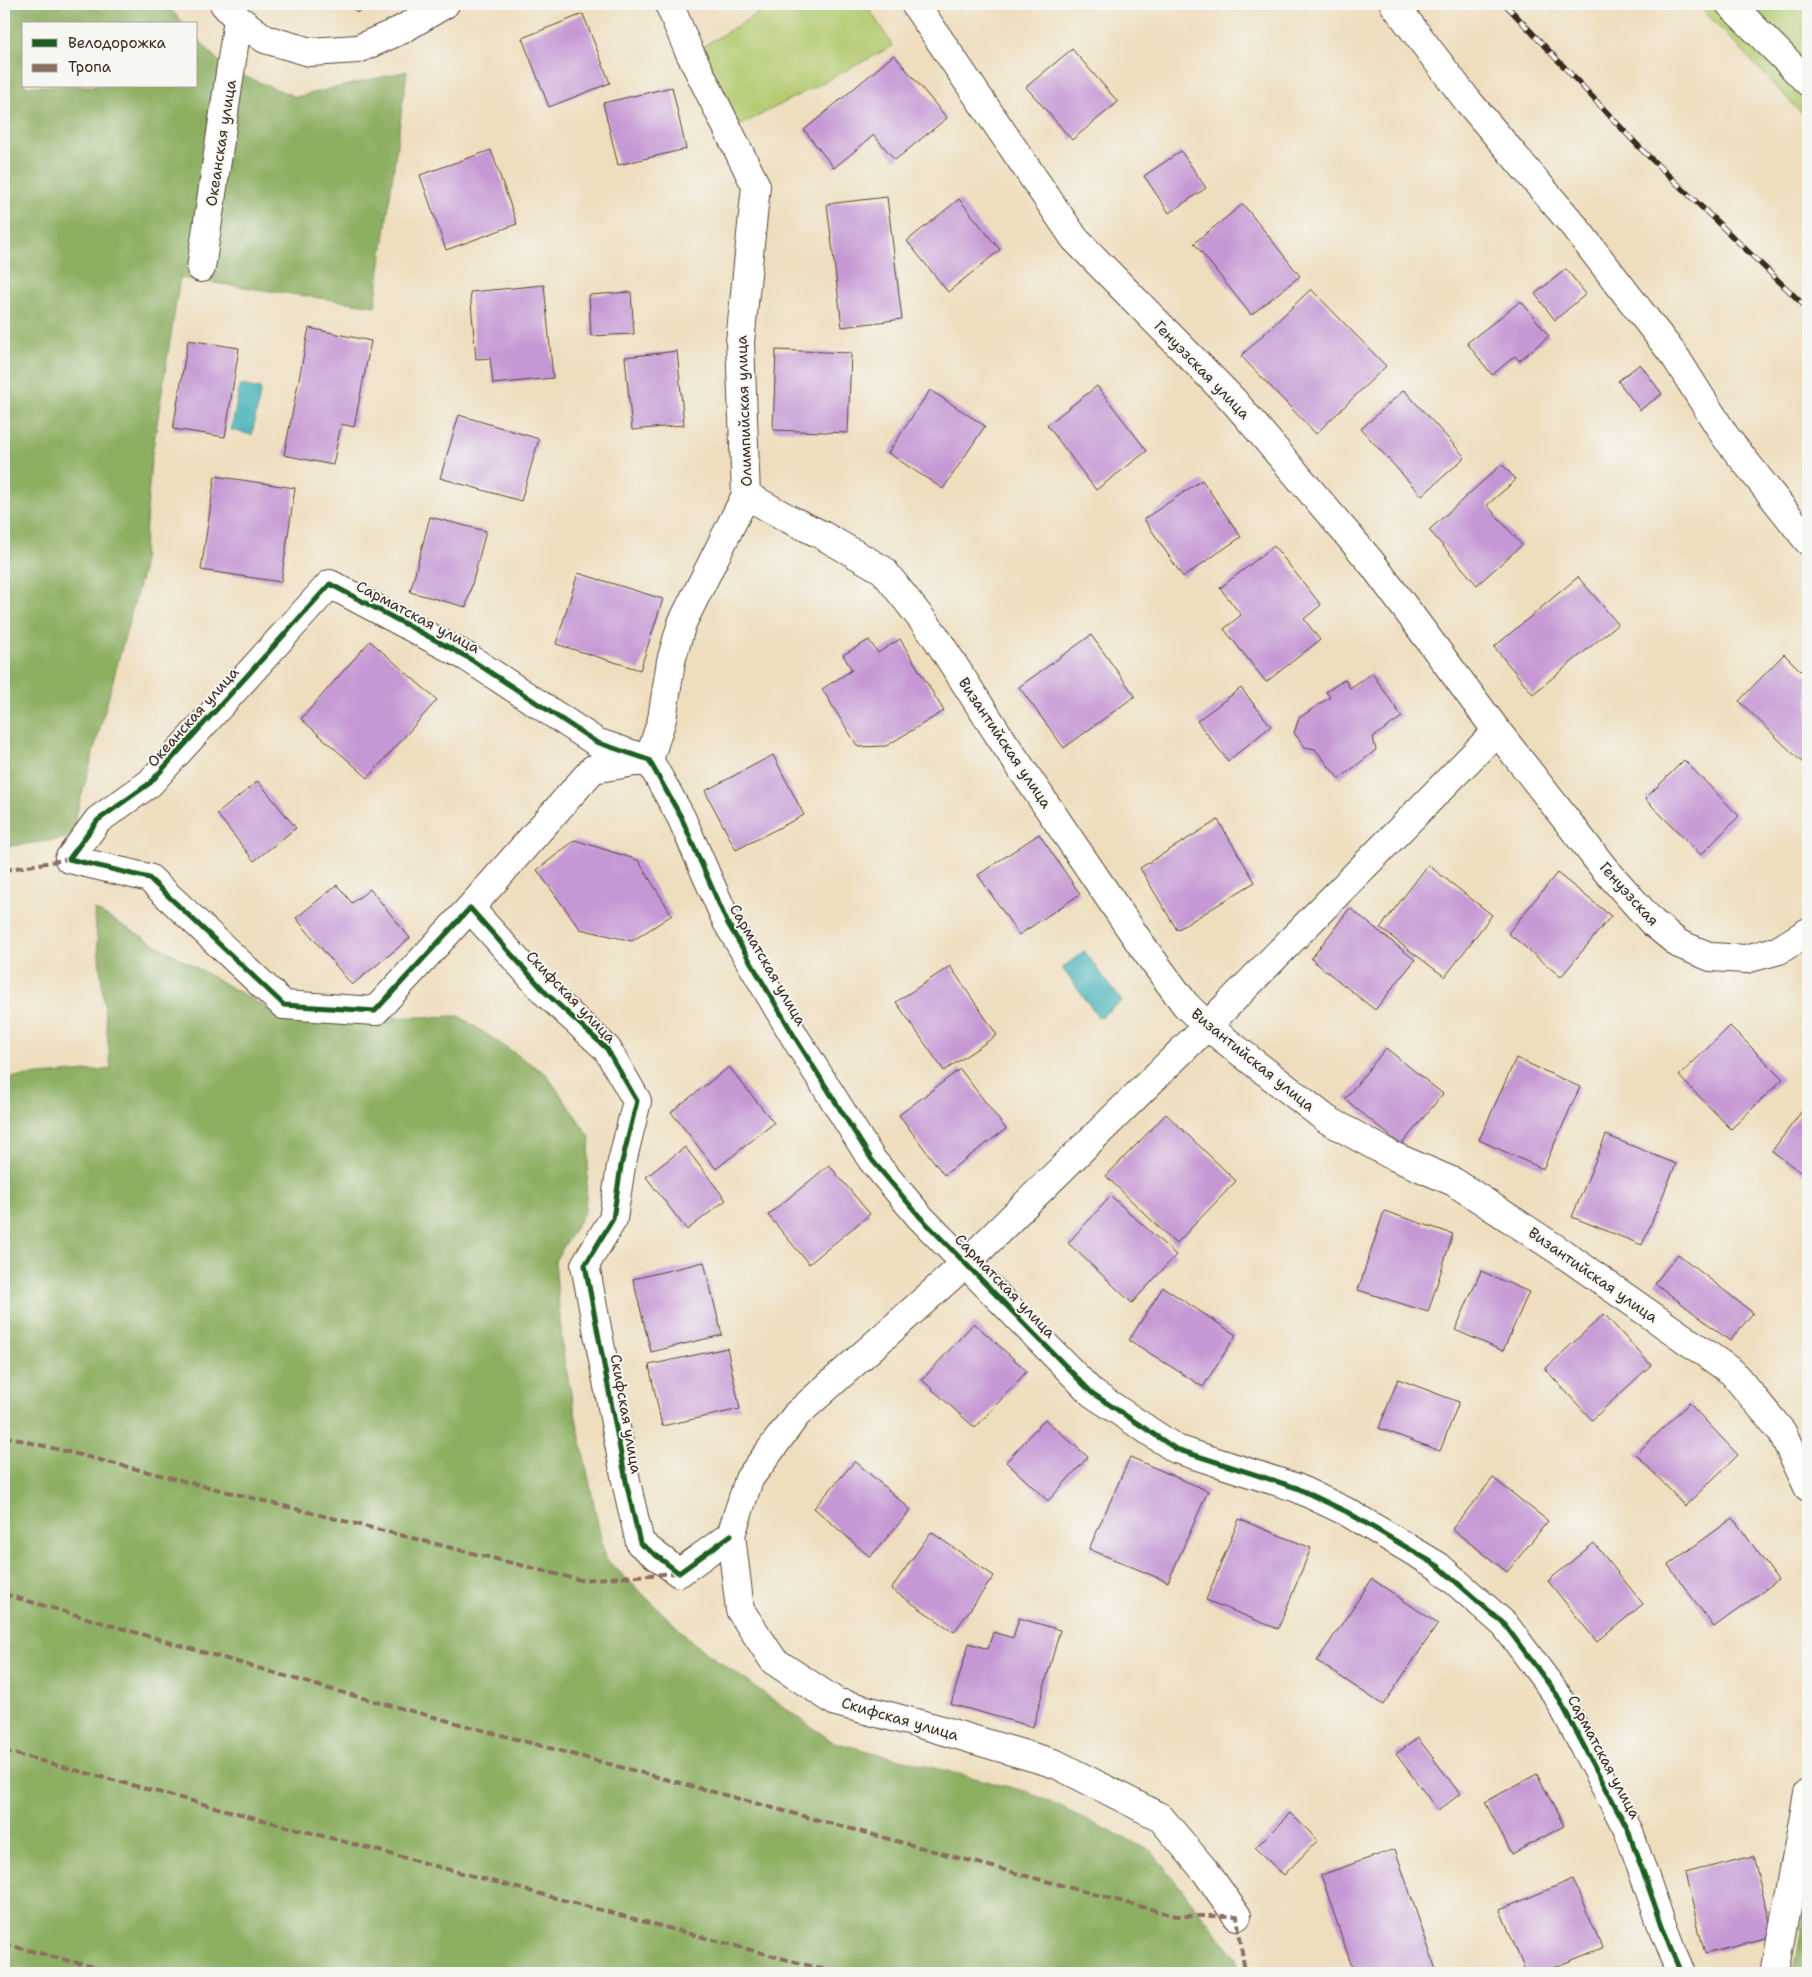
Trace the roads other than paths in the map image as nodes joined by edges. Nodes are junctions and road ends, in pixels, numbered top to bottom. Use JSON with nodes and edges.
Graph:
{"nodes":[{"id":1,"x":445,"y":4,"type":"edge"},
{"id":2,"x":669,"y":4,"type":"edge"},
{"id":3,"x":915,"y":4,"type":"edge"},
{"id":4,"x":1394,"y":4,"type":"edge"},
{"id":5,"x":1730,"y":4,"type":"edge"},
{"id":6,"x":232,"y":11,"type":"edge"},
{"id":7,"x":1808,"y":82,"type":"edge"},
{"id":8,"x":201,"y":268,"type":"dead end"},
{"id":9,"x":746,"y":495,"type":"junction"},
{"id":10,"x":1808,"y":541,"type":"edge"},
{"id":11,"x":330,"y":584,"type":"joint"},
{"id":12,"x":1497,"y":731,"type":"junction"},
{"id":13,"x":648,"y":760,"type":"junction"},
{"id":14,"x":470,"y":908,"type":"junction"},
{"id":15,"x":1808,"y":932,"type":"edge"},
{"id":16,"x":1207,"y":1026,"type":"junction"},
{"id":17,"x":966,"y":1263,"type":"junction"},
{"id":18,"x":1808,"y":1487,"type":"edge"},
{"id":19,"x":731,"y":1534,"type":"junction"},
{"id":20,"x":1808,"y":1794,"type":"edge"},
{"id":21,"x":1237,"y":1916,"type":"dead end"},
{"id":22,"x":1681,"y":1973,"type":"edge"},
{"id":23,"x":1775,"y":1973,"type":"edge"}],
"edges":[{"from":1,"to":6,"type":"street","name":"Океанская улица"},
{"from":2,"to":9,"type":"street","name":"Олимпийская улица"},
{"from":3,"to":12,"type":"street","name":"Генуэзская улица"},
{"from":4,"to":10,"type":"street"},
{"from":5,"to":7,"type":"street"},
{"from":6,"to":8,"type":"street","name":"Океанская улица"},
{"from":9,"to":13,"type":"street","name":"Олимпийская улица"},
{"from":9,"to":16,"type":"street","name":"Византийская улица"},
{"from":11,"to":13,"type":"street","name":"Сарматская улица"},
{"from":11,"to":14,"type":"street","name":"Океанская улица"},
{"from":12,"to":15,"type":"street","name":"Генуэзская"},
{"from":12,"to":16,"type":"street"},
{"from":13,"to":14,"type":"street"},
{"from":13,"to":17,"type":"street","name":"Сарматская улица"},
{"from":14,"to":19,"type":"street","name":"Скифская улица"},
{"from":16,"to":17,"type":"street"},
{"from":16,"to":18,"type":"street","name":"Византийская улица"},
{"from":17,"to":19,"type":"street"},
{"from":17,"to":22,"type":"street","name":"Сарматская улица"},
{"from":19,"to":21,"type":"street","name":"Скифская улица"},
{"from":20,"to":23,"type":"street"}]}
